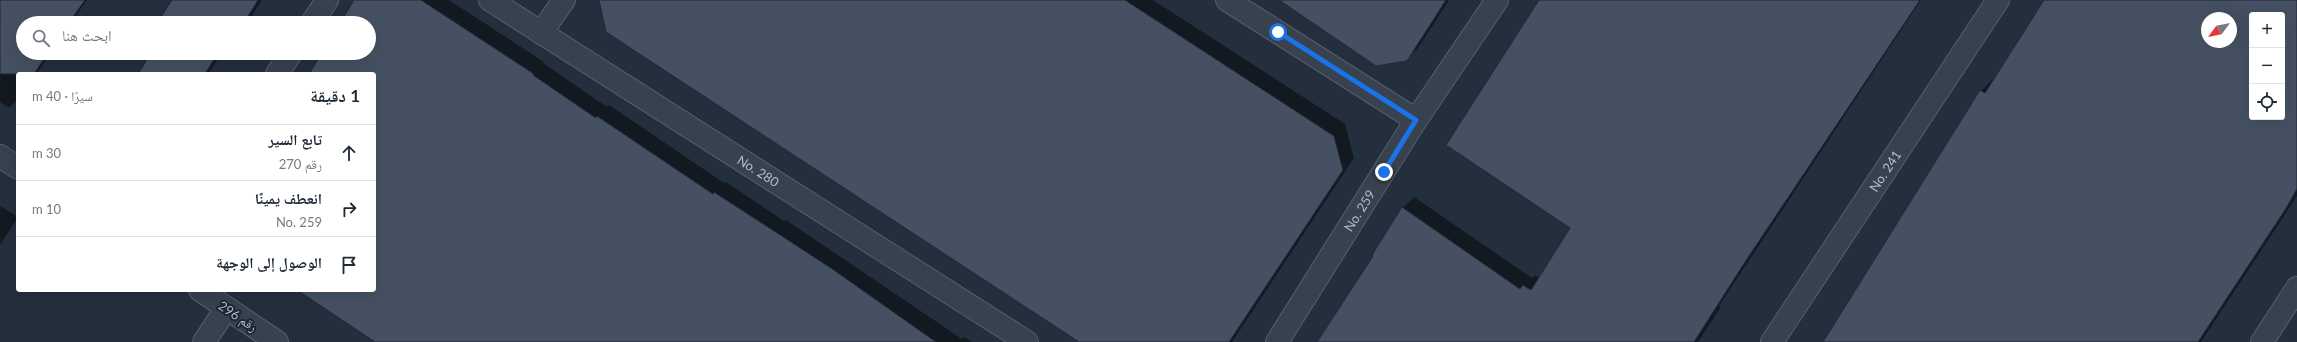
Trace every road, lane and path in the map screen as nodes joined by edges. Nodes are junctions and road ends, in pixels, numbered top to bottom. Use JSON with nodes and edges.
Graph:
{"nodes":[{"id":1,"x":327,"y":0,"type":"edge"},
{"id":2,"x":490,"y":0,"type":"edge"},
{"id":3,"x":564,"y":0,"type":"edge"},
{"id":4,"x":1227,"y":0,"type":"edge"},
{"id":5,"x":1497,"y":0,"type":"edge"},
{"id":6,"x":1998,"y":0,"type":"edge"},
{"id":7,"x":317,"y":16,"type":"edge"},
{"id":8,"x":541,"y":33,"type":"junction"},
{"id":9,"x":286,"y":60,"type":"edge"},
{"id":10,"x":278,"y":72,"type":"edge"},
{"id":11,"x":1416,"y":120,"type":"junction"},
{"id":12,"x":0,"y":156,"type":"edge"},
{"id":13,"x":16,"y":167,"type":"edge"},
{"id":14,"x":2297,"y":288,"type":"edge"},
{"id":15,"x":203,"y":292,"type":"edge"},
{"id":16,"x":226,"y":309,"type":"junction"},
{"id":17,"x":204,"y":342,"type":"edge"},
{"id":18,"x":277,"y":342,"type":"edge"},
{"id":19,"x":1027,"y":342,"type":"edge"},
{"id":20,"x":1277,"y":342,"type":"edge"},
{"id":21,"x":1772,"y":342,"type":"edge"},
{"id":22,"x":2262,"y":342,"type":"edge"}],
"edges":[{"from":1,"to":7,"type":"street"},
{"from":2,"to":8,"type":"street","name":"No. 280"},
{"from":3,"to":8,"type":"street"},
{"from":4,"to":11,"type":"street"},
{"from":5,"to":11,"type":"street","name":"No. 259"},
{"from":6,"to":21,"type":"street","name":"No. 241"},
{"from":8,"to":19,"type":"street","name":"No. 280"},
{"from":9,"to":10,"type":"street"},
{"from":11,"to":20,"type":"street","name":"No. 259"},
{"from":12,"to":13,"type":"street"},
{"from":14,"to":22,"type":"street"},
{"from":15,"to":16,"type":"street","name":"رقم 296"},
{"from":16,"to":17,"type":"street"},
{"from":16,"to":18,"type":"street","name":"رقم 296"}]}
